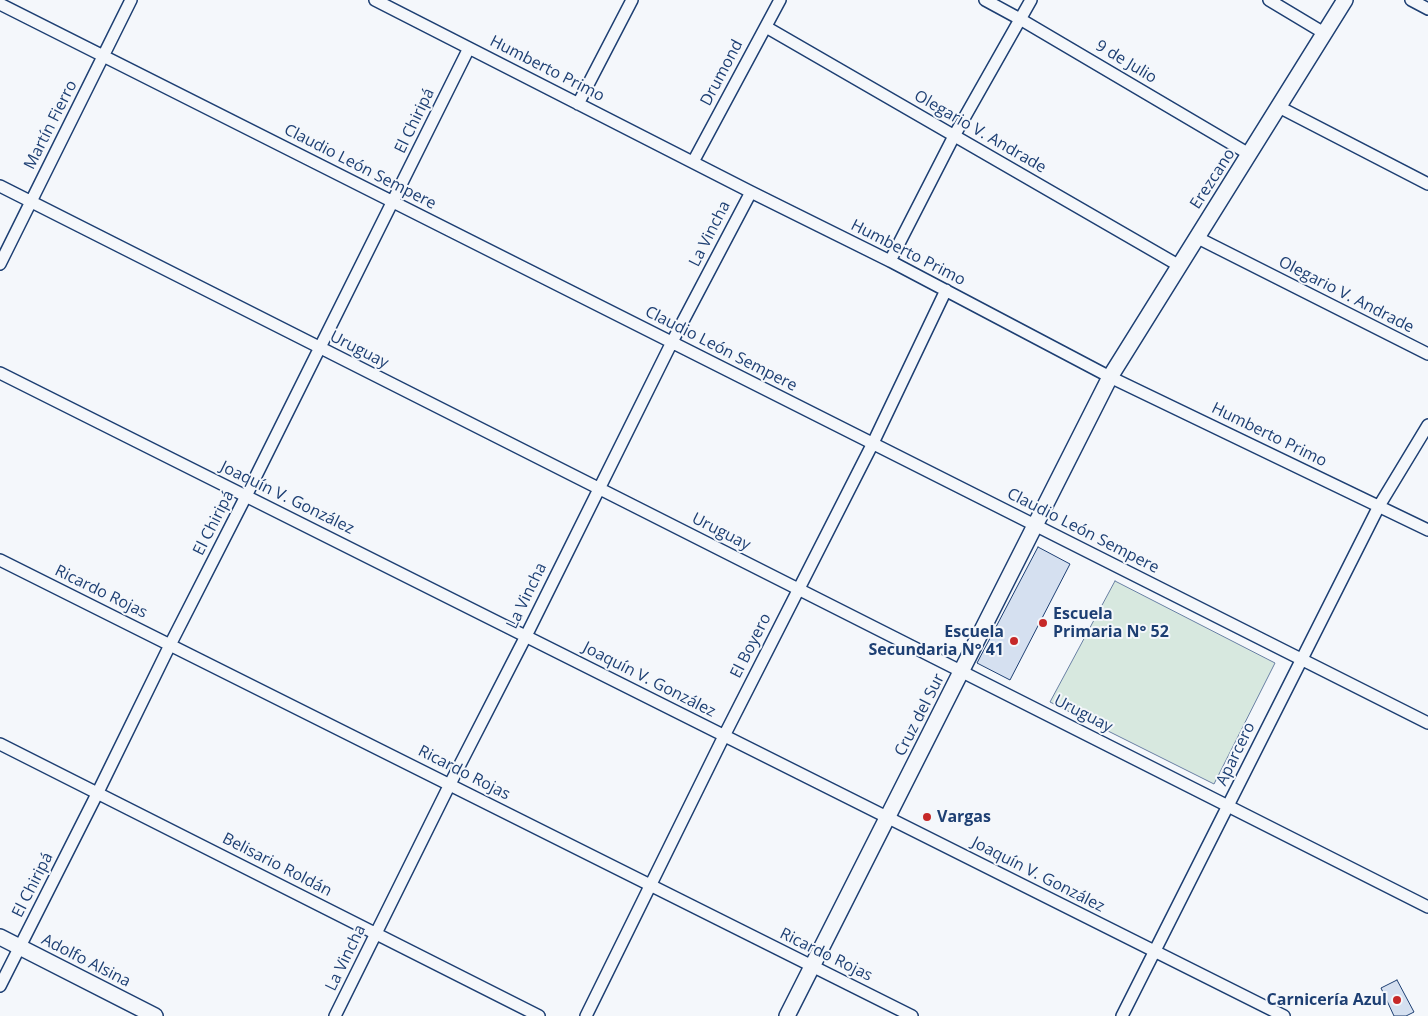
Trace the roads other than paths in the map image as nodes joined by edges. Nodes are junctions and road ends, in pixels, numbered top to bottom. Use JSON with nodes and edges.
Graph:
{"nodes":[{"id":1,"x":131,"y":0,"type":"edge"},
{"id":2,"x":375,"y":0,"type":"edge"},
{"id":3,"x":632,"y":0,"type":"edge"},
{"id":4,"x":780,"y":0,"type":"edge"},
{"id":5,"x":985,"y":0,"type":"edge"},
{"id":6,"x":1031,"y":0,"type":"edge"},
{"id":7,"x":1269,"y":0,"type":"edge"},
{"id":8,"x":1345,"y":0,"type":"edge"},
{"id":9,"x":1411,"y":0,"type":"edge"},
{"id":10,"x":0,"y":4,"type":"edge"},
{"id":11,"x":1428,"y":9,"type":"edge"},
{"id":12,"x":1020,"y":19,"type":"junction"},
{"id":13,"x":766,"y":26,"type":"junction"},
{"id":14,"x":1324,"y":33,"type":"junction"},
{"id":15,"x":469,"y":48,"type":"junction"},
{"id":16,"x":104,"y":57,"type":"junction"},
{"id":17,"x":578,"y":104,"type":"junction"},
{"id":18,"x":1280,"y":107,"type":"junction"},
{"id":19,"x":954,"y":136,"type":"junction"},
{"id":20,"x":1249,"y":154,"type":"junction"},
{"id":21,"x":693,"y":162,"type":"junction"},
{"id":22,"x":1428,"y":184,"type":"edge"},
{"id":23,"x":0,"y":186,"type":"edge"},
{"id":24,"x":750,"y":192,"type":"junction"},
{"id":25,"x":31,"y":201,"type":"junction"},
{"id":26,"x":393,"y":202,"type":"junction"},
{"id":27,"x":1196,"y":238,"type":"junction"},
{"id":28,"x":890,"y":261,"type":"junction"},
{"id":29,"x":0,"y":264,"type":"edge"},
{"id":30,"x":1178,"y":265,"type":"junction"},
{"id":31,"x":946,"y":290,"type":"junction"},
{"id":32,"x":672,"y":342,"type":"junction"},
{"id":33,"x":319,"y":348,"type":"junction"},
{"id":34,"x":1428,"y":354,"type":"edge"},
{"id":35,"x":0,"y":373,"type":"edge"},
{"id":36,"x":1110,"y":376,"type":"junction"},
{"id":37,"x":1428,"y":425,"type":"edge"},
{"id":38,"x":873,"y":443,"type":"junction"},
{"id":39,"x":599,"y":489,"type":"junction"},
{"id":40,"x":246,"y":496,"type":"junction"},
{"id":41,"x":1379,"y":506,"type":"junction"},
{"id":42,"x":1036,"y":525,"type":"junction"},
{"id":43,"x":1428,"y":530,"type":"edge"},
{"id":44,"x":0,"y":560,"type":"edge"},
{"id":45,"x":798,"y":590,"type":"junction"},
{"id":46,"x":526,"y":636,"type":"junction"},
{"id":47,"x":170,"y":645,"type":"junction"},
{"id":48,"x":1301,"y":659,"type":"junction"},
{"id":49,"x":962,"y":671,"type":"junction"},
{"id":50,"x":1428,"y":723,"type":"edge"},
{"id":51,"x":724,"y":736,"type":"junction"},
{"id":52,"x":0,"y":744,"type":"edge"},
{"id":53,"x":450,"y":784,"type":"junction"},
{"id":54,"x":98,"y":792,"type":"junction"},
{"id":55,"x":1229,"y":805,"type":"junction"},
{"id":56,"x":888,"y":818,"type":"junction"},
{"id":57,"x":650,"y":886,"type":"junction"},
{"id":58,"x":1428,"y":906,"type":"edge"},
{"id":59,"x":376,"y":934,"type":"junction"},
{"id":60,"x":0,"y":938,"type":"edge"},
{"id":61,"x":20,"y":947,"type":"junction"},
{"id":62,"x":1155,"y":951,"type":"junction"},
{"id":63,"x":812,"y":966,"type":"junction"},
{"id":64,"x":0,"y":986,"type":"edge"},
{"id":65,"x":155,"y":1016,"type":"edge"},
{"id":66,"x":335,"y":1016,"type":"edge"},
{"id":67,"x":539,"y":1016,"type":"edge"},
{"id":68,"x":586,"y":1016,"type":"edge"},
{"id":69,"x":787,"y":1016,"type":"edge"},
{"id":70,"x":912,"y":1016,"type":"edge"},
{"id":71,"x":1122,"y":1016,"type":"edge"},
{"id":72,"x":1284,"y":1016,"type":"edge"}],
"edges":[{"from":1,"to":16,"type":"street","name":"Martín Fierro"},
{"from":2,"to":15,"type":"street","name":"Humberto Primo"},
{"from":3,"to":17,"type":"street"},
{"from":4,"to":13,"type":"street","name":"Drumond"},
{"from":5,"to":12,"type":"street","name":"9 de Julio"},
{"from":6,"to":12,"type":"street"},
{"from":7,"to":14,"type":"street"},
{"from":8,"to":14,"type":"street","name":"Erezcano"},
{"from":9,"to":11,"type":"street"},
{"from":10,"to":16,"type":"street","name":"Claudio León Sempere"},
{"from":12,"to":19,"type":"street"},
{"from":12,"to":20,"type":"street","name":"9 de Julio"},
{"from":13,"to":19,"type":"street","name":"Olegario V. Andrade"},
{"from":13,"to":21,"type":"street","name":"Drumond"},
{"from":14,"to":18,"type":"street","name":"Erezcano"},
{"from":15,"to":17,"type":"street","name":"Humberto Primo"},
{"from":15,"to":26,"type":"street","name":"El Chiripá"},
{"from":16,"to":25,"type":"street","name":"Martín Fierro"},
{"from":16,"to":26,"type":"street","name":"Claudio León Sempere"},
{"from":17,"to":21,"type":"street","name":"Humberto Primo"},
{"from":18,"to":20,"type":"street","name":"Erezcano"},
{"from":18,"to":22,"type":"street"},
{"from":19,"to":28,"type":"street"},
{"from":19,"to":30,"type":"street","name":"Olegario V. Andrade"},
{"from":20,"to":27,"type":"street","name":"Erezcano"},
{"from":21,"to":24,"type":"street","name":"Humberto Primo"},
{"from":23,"to":25,"type":"street","name":"Uruguay"},
{"from":24,"to":28,"type":"street","name":"Humberto Primo"},
{"from":24,"to":32,"type":"street","name":"La Vincha"},
{"from":25,"to":29,"type":"street","name":"Martín Fierro"},
{"from":25,"to":33,"type":"street","name":"Uruguay"},
{"from":26,"to":32,"type":"street","name":"Claudio León Sempere"},
{"from":26,"to":33,"type":"street","name":"El Chiripá"},
{"from":27,"to":30,"type":"street","name":"Erezcano"},
{"from":27,"to":34,"type":"street","name":"Olegario V. Andrade"},
{"from":28,"to":31,"type":"street","name":"Humberto Primo"},
{"from":30,"to":36,"type":"street","name":"Erezcano"},
{"from":31,"to":36,"type":"street","name":"Humberto Primo"},
{"from":31,"to":38,"type":"street","name":"El Boyero"},
{"from":32,"to":38,"type":"street","name":"Claudio León Sempere"},
{"from":32,"to":39,"type":"street","name":"La Vincha"},
{"from":33,"to":39,"type":"street","name":"Uruguay"},
{"from":33,"to":40,"type":"street","name":"El Chiripá"},
{"from":35,"to":40,"type":"street","name":"Joaquín V. González"},
{"from":36,"to":41,"type":"street","name":"Humberto Primo"},
{"from":36,"to":42,"type":"street","name":"Cruz del Sur"},
{"from":37,"to":41,"type":"street","name":"Aparcero"},
{"from":38,"to":42,"type":"street","name":"Claudio León Sempere"},
{"from":38,"to":45,"type":"street","name":"El Boyero"},
{"from":39,"to":45,"type":"street","name":"Uruguay"},
{"from":39,"to":46,"type":"street","name":"La Vincha"},
{"from":40,"to":46,"type":"street","name":"Joaquín V. González"},
{"from":40,"to":47,"type":"street","name":"El Chiripá"},
{"from":41,"to":43,"type":"street","name":"Humberto Primo"},
{"from":41,"to":48,"type":"street","name":"Aparcero"},
{"from":42,"to":48,"type":"street","name":"Claudio León Sempere"},
{"from":42,"to":49,"type":"street","name":"Cruz del Sur"},
{"from":44,"to":47,"type":"street","name":"Ricardo Rojas"},
{"from":45,"to":49,"type":"street","name":"Uruguay"},
{"from":45,"to":51,"type":"street","name":"El Boyero"},
{"from":46,"to":51,"type":"street","name":"Joaquín V. González"},
{"from":46,"to":53,"type":"street","name":"La Vincha"},
{"from":47,"to":53,"type":"street","name":"Ricardo Rojas"},
{"from":47,"to":54,"type":"street","name":"El Chiripá"},
{"from":48,"to":50,"type":"street","name":"Claudio León Sempere"},
{"from":48,"to":55,"type":"street","name":"Aparcero"},
{"from":49,"to":55,"type":"street","name":"Uruguay"},
{"from":49,"to":56,"type":"street","name":"Cruz del Sur"},
{"from":51,"to":56,"type":"street","name":"Joaquín V. González"},
{"from":51,"to":57,"type":"street","name":"El Boyero"},
{"from":52,"to":54,"type":"street","name":"Belisario Roldán"},
{"from":53,"to":57,"type":"street","name":"Ricardo Rojas"},
{"from":53,"to":59,"type":"street","name":"La Vincha"},
{"from":54,"to":59,"type":"street","name":"Belisario Roldán"},
{"from":54,"to":61,"type":"street","name":"El Chiripá"},
{"from":55,"to":58,"type":"street","name":"Uruguay"},
{"from":55,"to":62,"type":"street","name":"Aparcero"},
{"from":56,"to":62,"type":"street","name":"Joaquín V. González"},
{"from":56,"to":63,"type":"street","name":"Cruz del Sur"},
{"from":57,"to":63,"type":"street","name":"Ricardo Rojas"},
{"from":57,"to":68,"type":"street","name":"El Boyero"},
{"from":59,"to":66,"type":"street","name":"La Vincha"},
{"from":59,"to":67,"type":"street","name":"Belisario Roldán"},
{"from":60,"to":61,"type":"street","name":"Adolfo Alsina"},
{"from":61,"to":64,"type":"street","name":"El Chiripá"},
{"from":61,"to":65,"type":"street","name":"Adolfo Alsina"},
{"from":62,"to":71,"type":"street","name":"Aparcero"},
{"from":62,"to":72,"type":"street","name":"Joaquín V. González"},
{"from":63,"to":69,"type":"street","name":"Cruz del Sur"},
{"from":63,"to":70,"type":"street","name":"Ricardo Rojas"}]}
